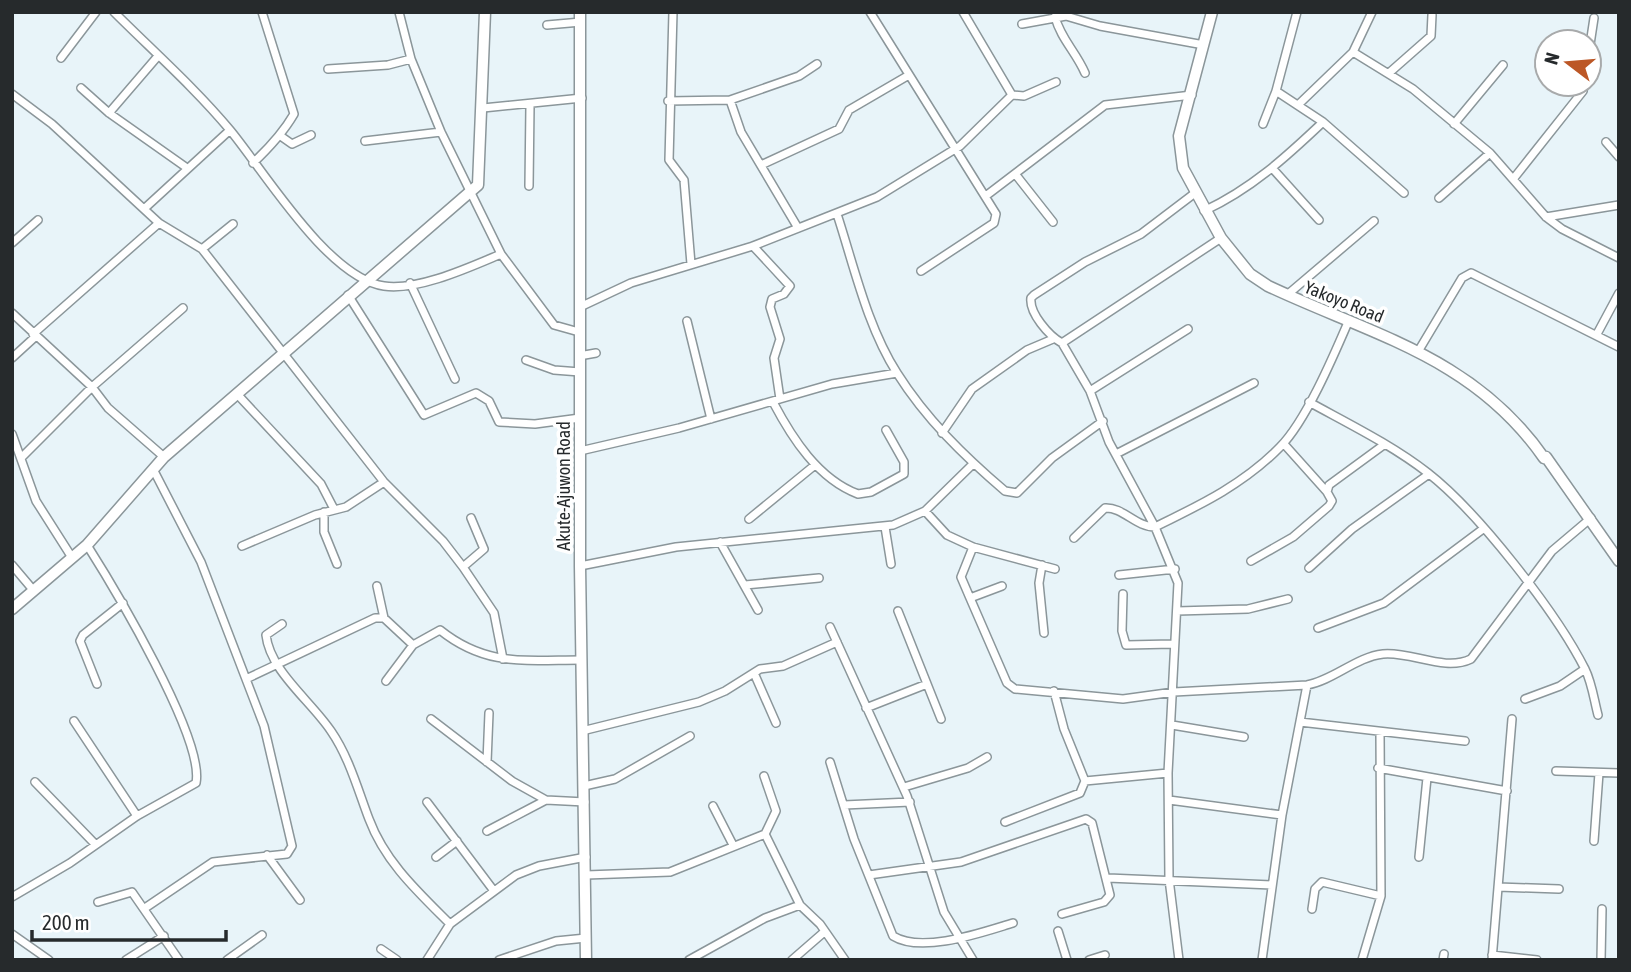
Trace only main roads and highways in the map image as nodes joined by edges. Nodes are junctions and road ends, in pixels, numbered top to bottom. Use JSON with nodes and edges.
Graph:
{"nodes":[{"id":1,"x":485,"y":12,"type":"edge"},
{"id":2,"x":1212,"y":12,"type":"edge"},
{"id":3,"x":581,"y":17,"type":"edge"},
{"id":4,"x":1619,"y":561,"type":"edge"},
{"id":5,"x":12,"y":610,"type":"edge"},
{"id":6,"x":586,"y":960,"type":"edge"}],
"edges":[{"from":1,"to":5,"type":"main road"},
{"from":2,"to":4,"type":"main road","name":"Yakoyo Road"},
{"from":3,"to":6,"type":"main road","name":"Akute-Ajuwon Road"}]}
